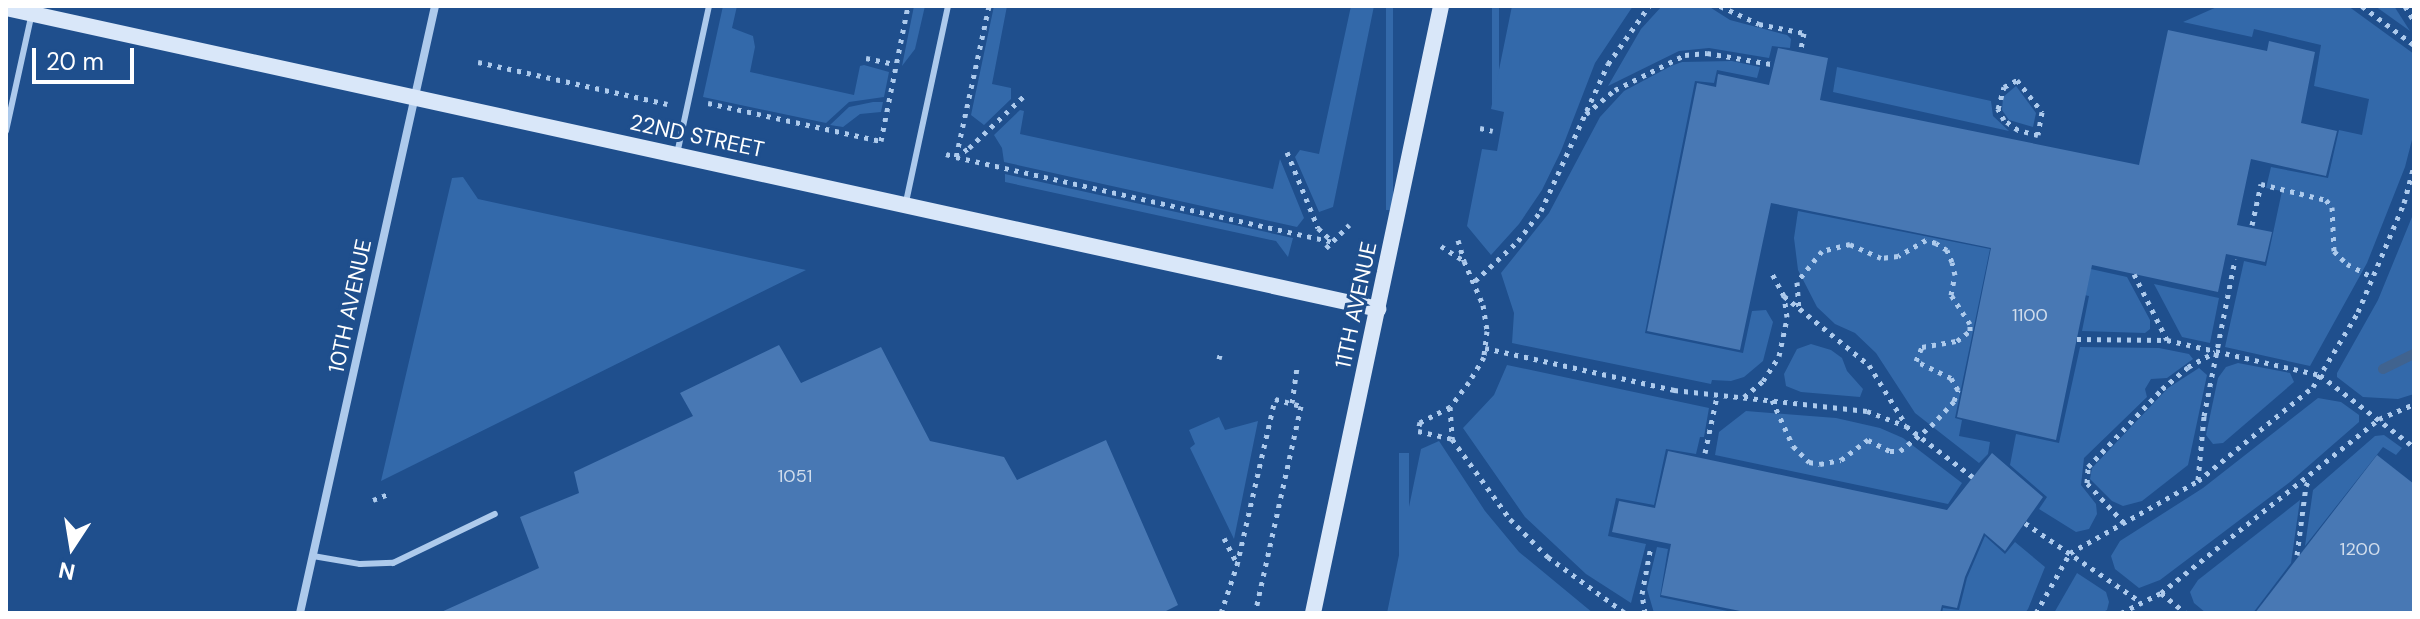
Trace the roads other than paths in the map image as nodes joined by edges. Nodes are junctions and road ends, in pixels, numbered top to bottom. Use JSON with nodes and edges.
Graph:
{"nodes":[{"id":1,"x":435,"y":6,"type":"edge"},
{"id":2,"x":709,"y":6,"type":"edge"},
{"id":3,"x":948,"y":6,"type":"edge"},
{"id":4,"x":1441,"y":6,"type":"edge"},
{"id":5,"x":6,"y":8,"type":"edge"},
{"id":6,"x":33,"y":10,"type":"edge"},
{"id":7,"x":415,"y":98,"type":"junction"},
{"id":8,"x":6,"y":131,"type":"edge"},
{"id":9,"x":677,"y":154,"type":"junction"},
{"id":10,"x":906,"y":203,"type":"junction"},
{"id":11,"x":1378,"y":309,"type":"junction"},
{"id":12,"x":495,"y":514,"type":"dead end"},
{"id":13,"x":313,"y":556,"type":"junction"},
{"id":14,"x":300,"y":613,"type":"edge"},
{"id":15,"x":1313,"y":613,"type":"edge"}],
"edges":[{"from":1,"to":7,"type":"street","name":"10TH AVENUE"},
{"from":2,"to":9,"type":"lane"},
{"from":3,"to":10,"type":"lane"},
{"from":4,"to":11,"type":"street","name":"11TH AVENUE"},
{"from":5,"to":6,"type":"street","name":"22ND STREET"},
{"from":6,"to":7,"type":"street","name":"22ND STREET"},
{"from":6,"to":8,"type":"lane"},
{"from":7,"to":9,"type":"street","name":"22ND STREET"},
{"from":7,"to":13,"type":"street","name":"10TH AVENUE"},
{"from":9,"to":10,"type":"street","name":"22ND STREET"},
{"from":10,"to":11,"type":"street","name":"22ND STREET"},
{"from":11,"to":15,"type":"street","name":"11TH AVENUE"},
{"from":12,"to":13,"type":"lane"},
{"from":13,"to":14,"type":"street","name":"10TH AVENUE"}]}
